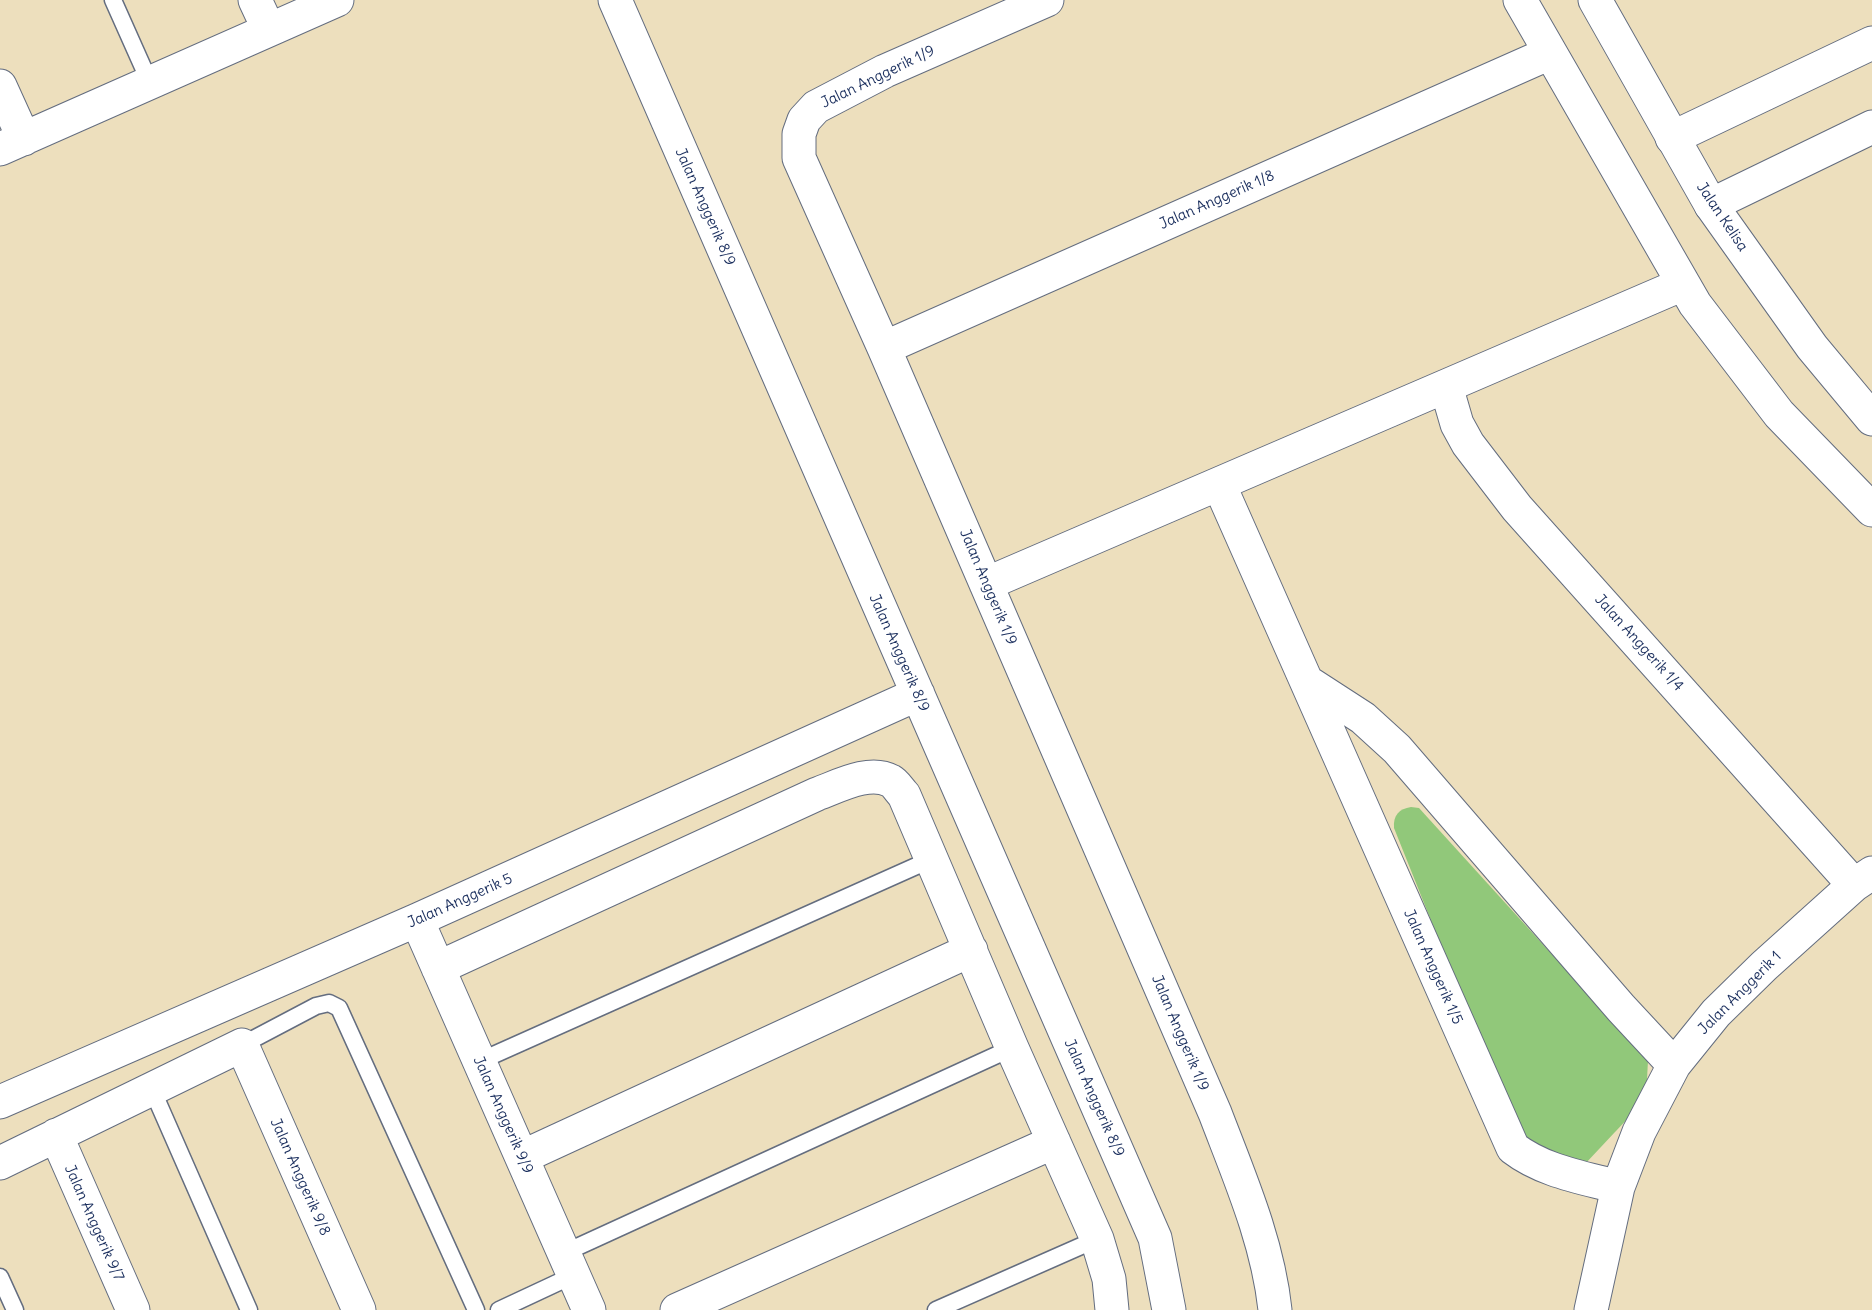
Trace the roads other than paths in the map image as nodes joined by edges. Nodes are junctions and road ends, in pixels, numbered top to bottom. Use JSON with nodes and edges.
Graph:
{"nodes":[{"id":1,"x":113,"y":0,"type":"edge"},
{"id":2,"x":255,"y":0,"type":"edge"},
{"id":3,"x":337,"y":0,"type":"edge"},
{"id":4,"x":615,"y":0,"type":"edge"},
{"id":5,"x":1047,"y":0,"type":"edge"},
{"id":6,"x":1520,"y":0,"type":"edge"},
{"id":7,"x":1595,"y":0,"type":"edge"},
{"id":8,"x":269,"y":30,"type":"junction"},
{"id":9,"x":1872,"y":43,"type":"edge"},
{"id":10,"x":1550,"y":53,"type":"junction"},
{"id":11,"x":150,"y":83,"type":"junction"},
{"id":12,"x":0,"y":86,"type":"edge"},
{"id":13,"x":1872,"y":127,"type":"edge"},
{"id":14,"x":1672,"y":138,"type":"junction"},
{"id":15,"x":12,"y":144,"type":"edge"},
{"id":16,"x":1711,"y":205,"type":"junction"},
{"id":17,"x":1683,"y":284,"type":"junction"},
{"id":18,"x":884,"y":348,"type":"junction"},
{"id":19,"x":1446,"y":386,"type":"junction"},
{"id":20,"x":1872,"y":419,"type":"edge"},
{"id":21,"x":1219,"y":483,"type":"junction"},
{"id":22,"x":1872,"y":510,"type":"edge"},
{"id":23,"x":986,"y":584,"type":"junction"},
{"id":24,"x":1309,"y":683,"type":"junction"},
{"id":25,"x":918,"y":694,"type":"junction"},
{"id":26,"x":932,"y":859,"type":"junction"},
{"id":27,"x":1863,"y":879,"type":"edge"},
{"id":28,"x":417,"y":920,"type":"junction"},
{"id":29,"x":971,"y":950,"type":"junction"},
{"id":30,"x":438,"y":968,"type":"junction"},
{"id":31,"x":242,"y":1045,"type":"junction"},
{"id":32,"x":1012,"y":1048,"type":"junction"},
{"id":33,"x":480,"y":1061,"type":"junction"},
{"id":34,"x":1674,"y":1065,"type":"junction"},
{"id":35,"x":152,"y":1089,"type":"junction"},
{"id":36,"x":0,"y":1102,"type":"edge"},
{"id":37,"x":56,"y":1135,"type":"junction"},
{"id":38,"x":1054,"y":1142,"type":"junction"},
{"id":39,"x":522,"y":1157,"type":"junction"},
{"id":40,"x":0,"y":1163,"type":"edge"},
{"id":41,"x":1618,"y":1187,"type":"junction"},
{"id":42,"x":1097,"y":1239,"type":"junction"},
{"id":43,"x":569,"y":1264,"type":"junction"},
{"id":44,"x":0,"y":1277,"type":"edge"},
{"id":45,"x":15,"y":1310,"type":"edge"},
{"id":46,"x":133,"y":1310,"type":"edge"},
{"id":47,"x":249,"y":1310,"type":"edge"},
{"id":48,"x":359,"y":1310,"type":"edge"},
{"id":49,"x":476,"y":1310,"type":"edge"},
{"id":50,"x":499,"y":1310,"type":"edge"},
{"id":51,"x":589,"y":1310,"type":"edge"},
{"id":52,"x":677,"y":1310,"type":"edge"},
{"id":53,"x":936,"y":1310,"type":"edge"},
{"id":54,"x":1112,"y":1310,"type":"edge"},
{"id":55,"x":1169,"y":1310,"type":"edge"},
{"id":56,"x":1275,"y":1310,"type":"edge"},
{"id":57,"x":1591,"y":1310,"type":"edge"}],
"edges":[{"from":1,"to":11,"type":"lane"},
{"from":2,"to":8,"type":"street"},
{"from":3,"to":8,"type":"street"},
{"from":4,"to":25,"type":"street","name":"Jalan Anggerik 8/9"},
{"from":5,"to":18,"type":"street","name":"Jalan Anggerik 1/9"},
{"from":6,"to":10,"type":"street"},
{"from":7,"to":14,"type":"street","name":"Jalan Kelisa"},
{"from":8,"to":11,"type":"street"},
{"from":9,"to":14,"type":"street"},
{"from":10,"to":17,"type":"street"},
{"from":10,"to":18,"type":"street","name":"Jalan Anggerik 1/8"},
{"from":11,"to":15,"type":"street"},
{"from":12,"to":15,"type":"street"},
{"from":13,"to":16,"type":"street"},
{"from":14,"to":16,"type":"street","name":"Jalan Kelisa"},
{"from":16,"to":20,"type":"street","name":"Jalan Kelisa"},
{"from":17,"to":19,"type":"street"},
{"from":17,"to":22,"type":"street"},
{"from":18,"to":23,"type":"street","name":"Jalan Anggerik 1/9"},
{"from":19,"to":21,"type":"street"},
{"from":19,"to":27,"type":"street","name":"Jalan Anggerik 1/4"},
{"from":21,"to":23,"type":"street"},
{"from":21,"to":24,"type":"street","name":"Jalan Anggerik 1/5"},
{"from":23,"to":56,"type":"street","name":"Jalan Anggerik 1/9"},
{"from":24,"to":34,"type":"street"},
{"from":24,"to":41,"type":"street","name":"Jalan Anggerik 1/5"},
{"from":25,"to":28,"type":"street","name":"Jalan Anggerik 5"},
{"from":25,"to":55,"type":"street","name":"Jalan Anggerik 8/9"},
{"from":26,"to":29,"type":"street"},
{"from":26,"to":30,"type":"street"},
{"from":26,"to":33,"type":"lane"},
{"from":27,"to":34,"type":"street","name":"Jalan Anggerik 1"},
{"from":28,"to":30,"type":"street","name":"Jalan Anggerik 9/9"},
{"from":28,"to":36,"type":"street","name":"Jalan Anggerik 5"},
{"from":29,"to":32,"type":"street"},
{"from":29,"to":39,"type":"street"},
{"from":30,"to":33,"type":"street","name":"Jalan Anggerik 9/9"},
{"from":31,"to":35,"type":"street"},
{"from":31,"to":48,"type":"street","name":"Jalan Anggerik 9/8"},
{"from":31,"to":49,"type":"lane"},
{"from":32,"to":38,"type":"street"},
{"from":32,"to":43,"type":"lane"},
{"from":33,"to":39,"type":"street","name":"Jalan Anggerik 9/9"},
{"from":34,"to":41,"type":"street","name":"Jalan Anggerik 1"},
{"from":35,"to":37,"type":"street"},
{"from":35,"to":47,"type":"lane"},
{"from":37,"to":40,"type":"street"},
{"from":37,"to":46,"type":"street","name":"Jalan Anggerik 9/7"},
{"from":38,"to":42,"type":"street"},
{"from":38,"to":52,"type":"street"},
{"from":39,"to":43,"type":"street","name":"Jalan Anggerik 9/9"},
{"from":41,"to":57,"type":"street","name":"Jalan Anggerik 1"},
{"from":42,"to":53,"type":"lane"},
{"from":42,"to":54,"type":"street"},
{"from":43,"to":50,"type":"lane"},
{"from":43,"to":51,"type":"street","name":"Jalan Anggerik 9/9"},
{"from":44,"to":45,"type":"lane"}]}
